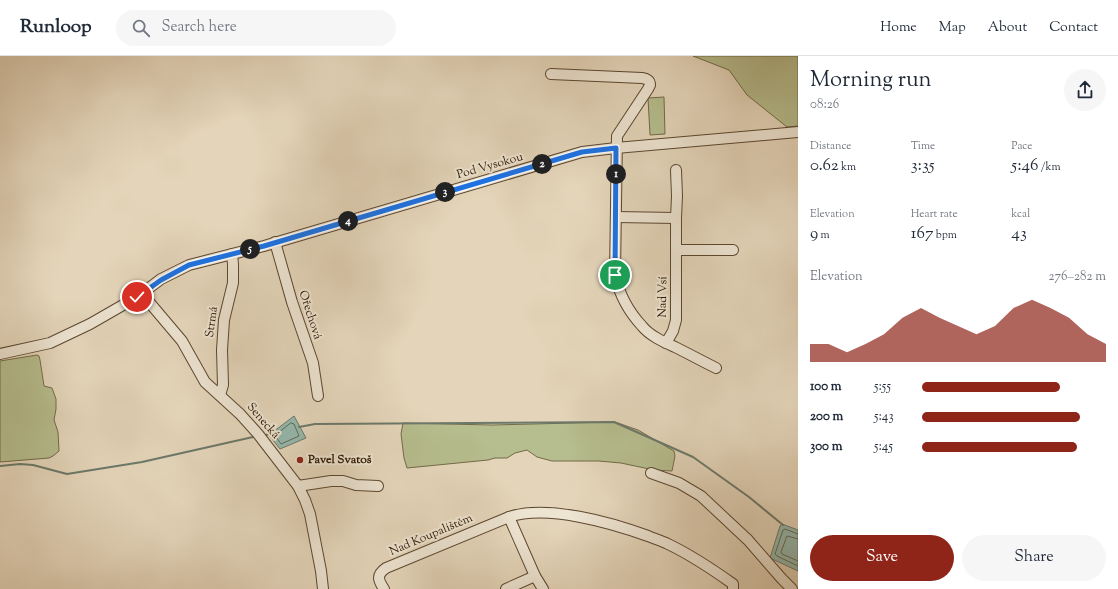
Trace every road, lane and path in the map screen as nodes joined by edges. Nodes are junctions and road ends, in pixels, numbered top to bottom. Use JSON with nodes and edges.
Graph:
{"nodes":[{"id":1,"x":551,"y":74,"type":"dead end"},
{"id":2,"x":798,"y":132,"type":"edge"},
{"id":3,"x":616,"y":148,"type":"junction"},
{"id":4,"x":676,"y":170,"type":"dead end"},
{"id":5,"x":616,"y":217,"type":"junction"},
{"id":6,"x":676,"y":218,"type":"junction"},
{"id":7,"x":275,"y":242,"type":"junction"},
{"id":8,"x":677,"y":250,"type":"junction"},
{"id":9,"x":733,"y":250,"type":"dead end"},
{"id":10,"x":232,"y":254,"type":"junction"},
{"id":11,"x":137,"y":297,"type":"junction"},
{"id":12,"x":666,"y":343,"type":"junction"},
{"id":13,"x":0,"y":354,"type":"edge"},
{"id":14,"x":716,"y":368,"type":"dead end"},
{"id":15,"x":220,"y":395,"type":"junction"},
{"id":16,"x":318,"y":396,"type":"dead end"},
{"id":17,"x":651,"y":473,"type":"dead end"},
{"id":18,"x":298,"y":486,"type":"junction"},
{"id":19,"x":378,"y":486,"type":"dead end"},
{"id":20,"x":509,"y":517,"type":"junction"},
{"id":21,"x":535,"y":576,"type":"junction"},
{"id":22,"x":323,"y":589,"type":"edge"},
{"id":23,"x":384,"y":589,"type":"edge"},
{"id":24,"x":506,"y":589,"type":"edge"},
{"id":25,"x":542,"y":589,"type":"edge"},
{"id":26,"x":733,"y":589,"type":"edge"},
{"id":27,"x":792,"y":589,"type":"edge"}],
"edges":[{"from":1,"to":3,"type":"street","name":"Nad Vsí"},
{"from":2,"to":3,"type":"street","name":"Pod Vysokou"},
{"from":3,"to":5,"type":"street","name":"Nad Vsí"},
{"from":3,"to":7,"type":"street","name":"Pod Vysokou"},
{"from":4,"to":6,"type":"street","name":"Nad Vsí"},
{"from":5,"to":6,"type":"street"},
{"from":5,"to":12,"type":"street","name":"Nad Vsí"},
{"from":6,"to":8,"type":"street","name":"Nad Vsí"},
{"from":7,"to":10,"type":"street","name":"Pod Vysokou"},
{"from":7,"to":16,"type":"street","name":"Ořechová"},
{"from":8,"to":9,"type":"street"},
{"from":8,"to":12,"type":"street","name":"Nad Vsí"},
{"from":10,"to":11,"type":"street","name":"Pod Vysokou"},
{"from":10,"to":15,"type":"street","name":"Strmá"},
{"from":11,"to":13,"type":"street","name":"Pod Vysokou"},
{"from":11,"to":15,"type":"street","name":"Senecká"},
{"from":12,"to":14,"type":"street","name":"Nad Vsí"},
{"from":15,"to":18,"type":"street","name":"Senecká"},
{"from":17,"to":27,"type":"street"},
{"from":18,"to":19,"type":"street"},
{"from":18,"to":22,"type":"street","name":"Senecká"},
{"from":20,"to":21,"type":"street"},
{"from":20,"to":23,"type":"street","name":"Nad Koupalištěm"},
{"from":20,"to":26,"type":"street","name":"Nad Koupalištěm"},
{"from":21,"to":24,"type":"street"},
{"from":21,"to":25,"type":"street"}]}
